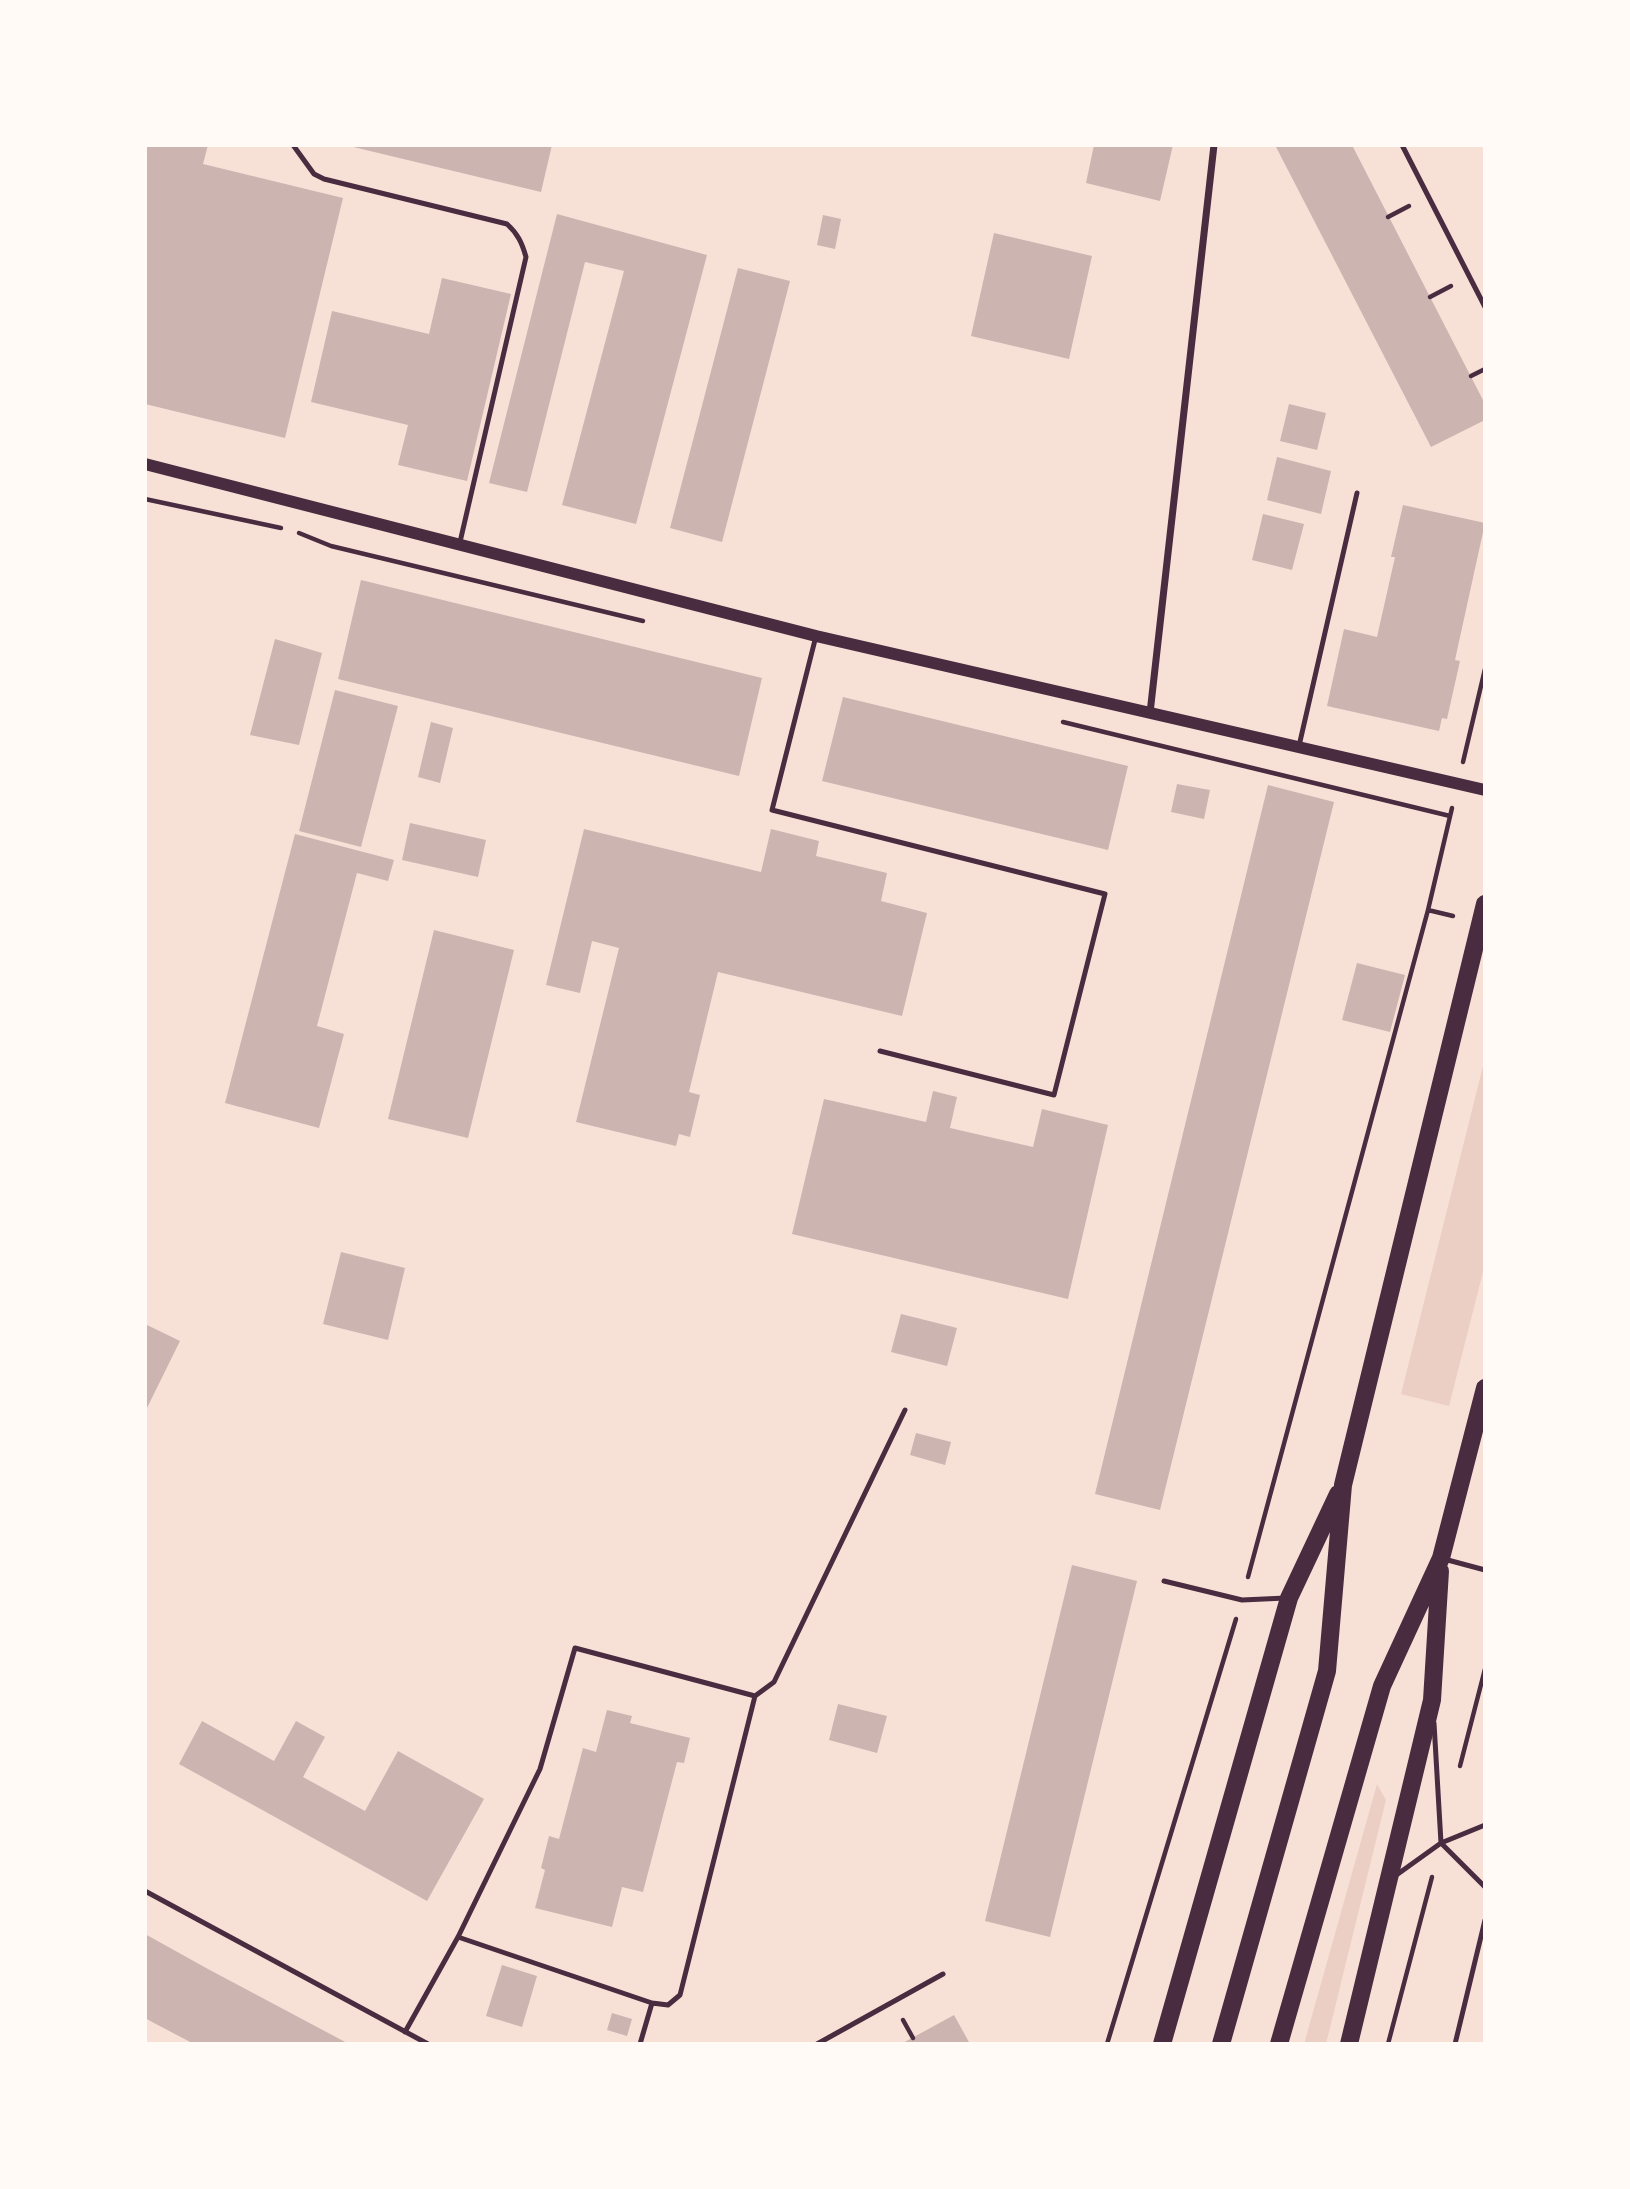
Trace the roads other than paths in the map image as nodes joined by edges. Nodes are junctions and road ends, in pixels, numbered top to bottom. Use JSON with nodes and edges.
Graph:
{"nodes":[{"id":1,"x":293,"y":145,"type":"edge"},
{"id":2,"x":1214,"y":145,"type":"edge"},
{"id":3,"x":1402,"y":145,"type":"edge"},
{"id":4,"x":1485,"y":306,"type":"edge"},
{"id":5,"x":145,"y":464,"type":"edge"},
{"id":6,"x":1357,"y":493,"type":"dead end"},
{"id":7,"x":459,"y":544,"type":"junction"},
{"id":8,"x":816,"y":636,"type":"junction"},
{"id":9,"x":1150,"y":713,"type":"junction"},
{"id":10,"x":1299,"y":748,"type":"junction"},
{"id":11,"x":1485,"y":790,"type":"edge"},
{"id":12,"x":1485,"y":904,"type":"edge"},
{"id":13,"x":880,"y":1051,"type":"dead end"},
{"id":14,"x":1485,"y":1388,"type":"edge"},
{"id":15,"x":905,"y":1410,"type":"dead end"},
{"id":16,"x":1343,"y":1485,"type":"junction"},
{"id":17,"x":1441,"y":1558,"type":"junction"},
{"id":18,"x":1485,"y":1570,"type":"edge"},
{"id":19,"x":1164,"y":1581,"type":"dead end"},
{"id":20,"x":1289,"y":1598,"type":"junction"},
{"id":21,"x":755,"y":1696,"type":"junction"},
{"id":22,"x":1432,"y":1700,"type":"junction"},
{"id":23,"x":1485,"y":1825,"type":"edge"},
{"id":24,"x":1441,"y":1843,"type":"junction"},
{"id":25,"x":1390,"y":1880,"type":"junction"},
{"id":26,"x":1485,"y":1887,"type":"edge"},
{"id":27,"x":145,"y":1891,"type":"edge"},
{"id":28,"x":1485,"y":1920,"type":"edge"},
{"id":29,"x":458,"y":1937,"type":"junction"},
{"id":30,"x":1483,"y":1938,"type":"edge"},
{"id":31,"x":943,"y":1974,"type":"dead end"},
{"id":32,"x":652,"y":2003,"type":"junction"},
{"id":33,"x":405,"y":2032,"type":"junction"},
{"id":34,"x":428,"y":2044,"type":"edge"},
{"id":35,"x":640,"y":2044,"type":"edge"},
{"id":36,"x":817,"y":2044,"type":"edge"},
{"id":37,"x":1162,"y":2044,"type":"edge"},
{"id":38,"x":1221,"y":2044,"type":"edge"},
{"id":39,"x":1279,"y":2044,"type":"edge"},
{"id":40,"x":1349,"y":2044,"type":"edge"},
{"id":41,"x":1455,"y":2044,"type":"edge"}],
"edges":[{"from":1,"to":7,"type":"lane"},
{"from":2,"to":9,"type":"street"},
{"from":3,"to":4,"type":"lane"},
{"from":5,"to":7,"type":"street"},
{"from":6,"to":10,"type":"lane"},
{"from":7,"to":8,"type":"street"},
{"from":8,"to":9,"type":"street"},
{"from":8,"to":13,"type":"lane"},
{"from":9,"to":10,"type":"street"},
{"from":10,"to":11,"type":"street"},
{"from":12,"to":16,"type":"main road"},
{"from":14,"to":17,"type":"main road"},
{"from":15,"to":21,"type":"lane"},
{"from":16,"to":20,"type":"main road"},
{"from":16,"to":38,"type":"main road"},
{"from":17,"to":18,"type":"lane"},
{"from":17,"to":22,"type":"main road"},
{"from":17,"to":39,"type":"main road"},
{"from":19,"to":20,"type":"lane"},
{"from":20,"to":37,"type":"main road"},
{"from":21,"to":29,"type":"lane"},
{"from":21,"to":32,"type":"lane"},
{"from":22,"to":24,"type":"lane"},
{"from":22,"to":25,"type":"main road"},
{"from":23,"to":24,"type":"lane"},
{"from":24,"to":25,"type":"lane"},
{"from":24,"to":26,"type":"lane"},
{"from":25,"to":40,"type":"main road"},
{"from":27,"to":33,"type":"lane"},
{"from":28,"to":30,"type":"lane"},
{"from":29,"to":32,"type":"lane"},
{"from":29,"to":33,"type":"lane"},
{"from":30,"to":41,"type":"lane"},
{"from":31,"to":36,"type":"lane"},
{"from":32,"to":35,"type":"lane"},
{"from":33,"to":34,"type":"lane"}]}
